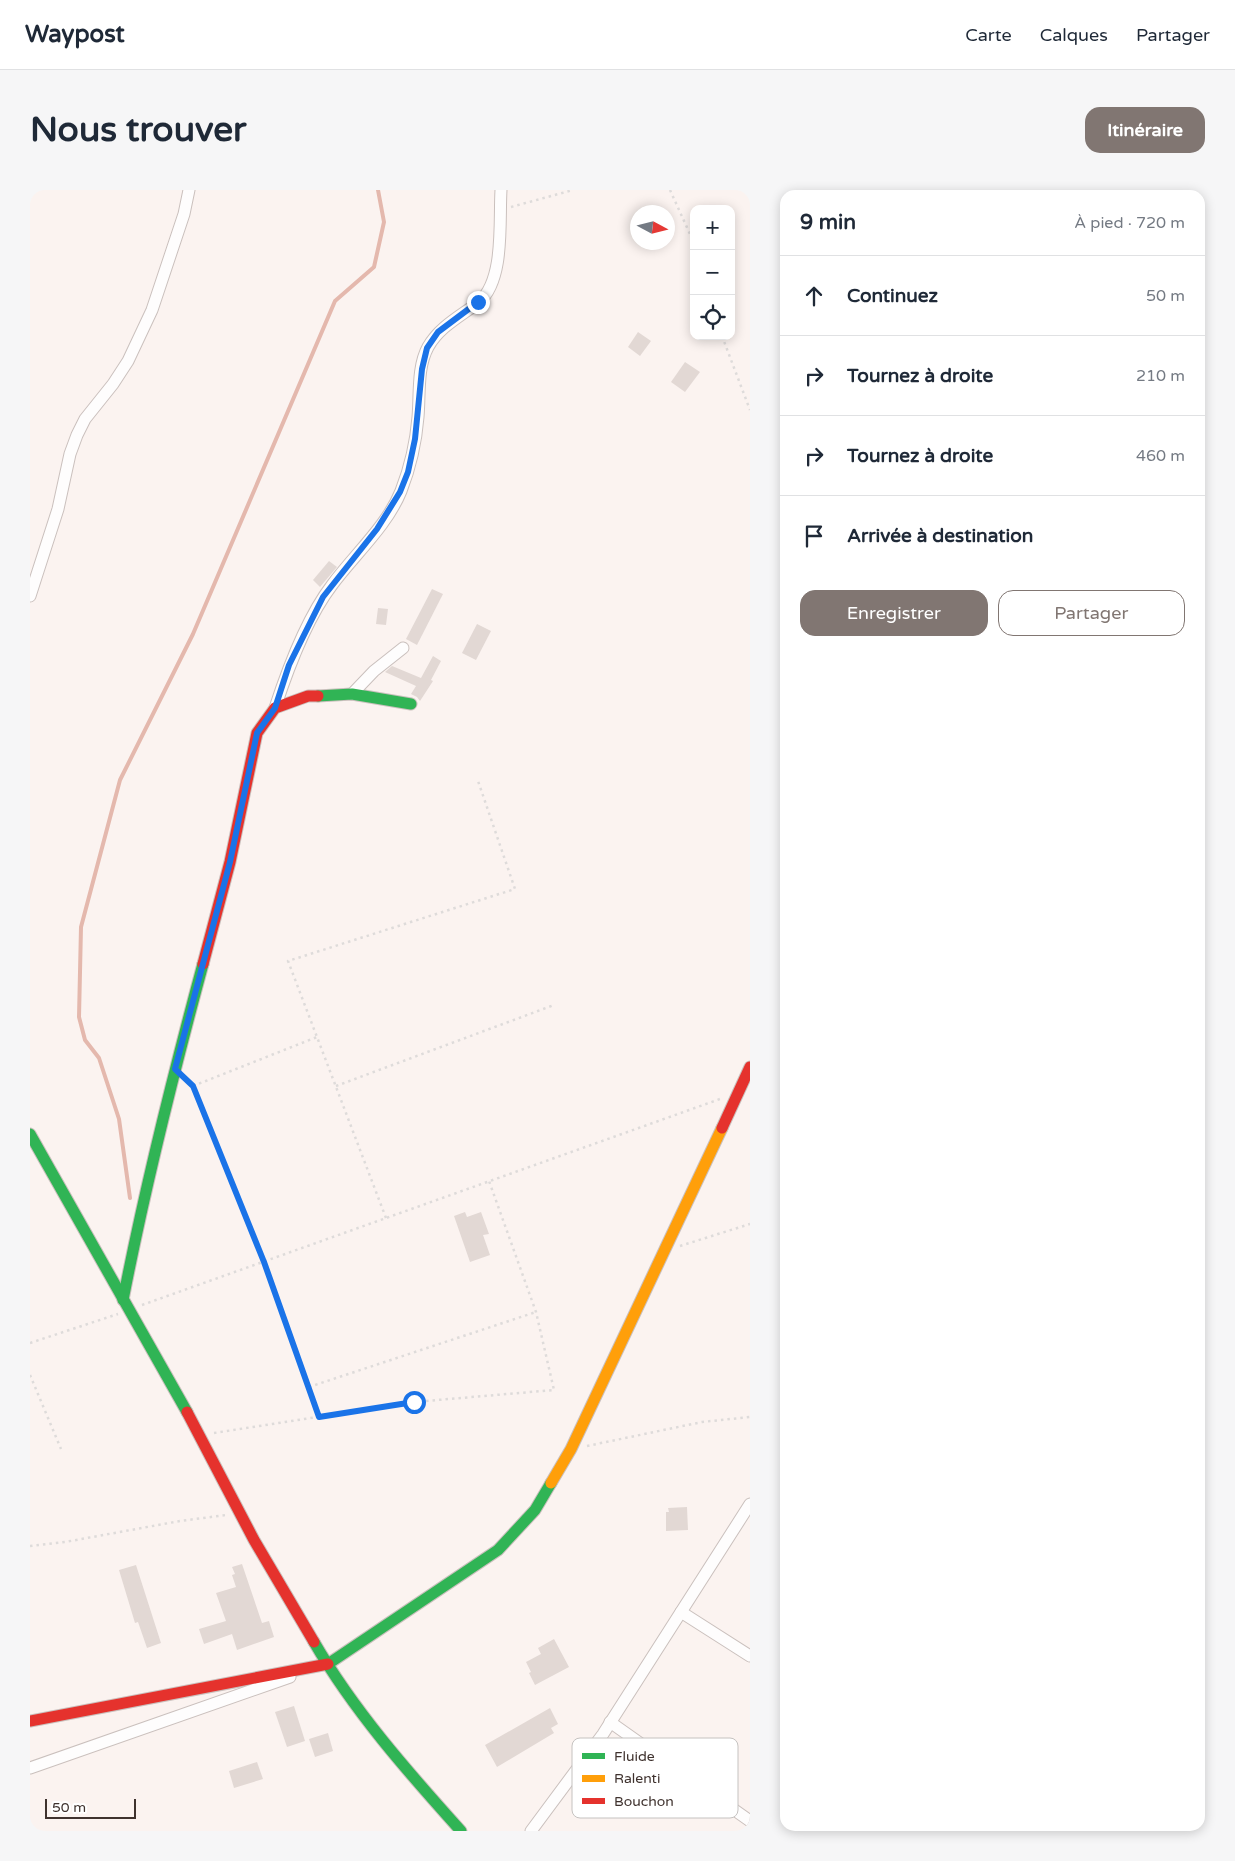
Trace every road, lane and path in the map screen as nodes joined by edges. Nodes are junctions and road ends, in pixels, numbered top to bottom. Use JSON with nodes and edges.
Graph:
{"nodes":[{"id":1,"x":188,"y":190,"type":"edge"},
{"id":2,"x":501,"y":190,"type":"edge"},
{"id":3,"x":573,"y":190,"type":"edge"},
{"id":4,"x":670,"y":190,"type":"edge"},
{"id":5,"x":500,"y":210,"type":"junction"},
{"id":6,"x":690,"y":234,"type":"edge"},
{"id":7,"x":724,"y":340,"type":"edge"},
{"id":8,"x":750,"y":410,"type":"edge"},
{"id":9,"x":30,"y":596,"type":"edge"},
{"id":10,"x":402,"y":648,"type":"dead end"},
{"id":11,"x":352,"y":694,"type":"junction"},
{"id":12,"x":411,"y":704,"type":"dead end"},
{"id":13,"x":275,"y":708,"type":"junction"},
{"id":14,"x":477,"y":778,"type":"dead end"},
{"id":15,"x":554,"y":1005,"type":"dead end"},
{"id":16,"x":317,"y":1037,"type":"junction"},
{"id":17,"x":750,"y":1067,"type":"edge"},
{"id":18,"x":175,"y":1069,"type":"junction"},
{"id":19,"x":193,"y":1086,"type":"junction"},
{"id":20,"x":336,"y":1086,"type":"junction"},
{"id":21,"x":720,"y":1099,"type":"dead end"},
{"id":22,"x":30,"y":1134,"type":"edge"},
{"id":23,"x":489,"y":1181,"type":"junction"},
{"id":24,"x":386,"y":1218,"type":"junction"},
{"id":25,"x":750,"y":1224,"type":"edge"},
{"id":26,"x":665,"y":1250,"type":"junction"},
{"id":27,"x":264,"y":1262,"type":"junction"},
{"id":28,"x":126,"y":1305,"type":"junction"},
{"id":29,"x":536,"y":1312,"type":"junction"},
{"id":30,"x":30,"y":1342,"type":"edge"},
{"id":31,"x":30,"y":1375,"type":"edge"},
{"id":32,"x":309,"y":1387,"type":"junction"},
{"id":33,"x":319,"y":1417,"type":"junction"},
{"id":34,"x":750,"y":1417,"type":"edge"},
{"id":35,"x":200,"y":1435,"type":"junction"},
{"id":36,"x":61,"y":1448,"type":"dead end"},
{"id":37,"x":571,"y":1449,"type":"junction"},
{"id":38,"x":750,"y":1504,"type":"edge"},
{"id":39,"x":240,"y":1514,"type":"junction"},
{"id":40,"x":30,"y":1546,"type":"edge"},
{"id":41,"x":681,"y":1612,"type":"junction"},
{"id":42,"x":750,"y":1656,"type":"edge"},
{"id":43,"x":327,"y":1664,"type":"junction"},
{"id":44,"x":30,"y":1721,"type":"edge"},
{"id":45,"x":610,"y":1722,"type":"junction"},
{"id":46,"x":598,"y":1738,"type":"edge"},
{"id":47,"x":633,"y":1738,"type":"edge"},
{"id":48,"x":30,"y":1768,"type":"edge"},
{"id":49,"x":572,"y":1774,"type":"edge"},
{"id":50,"x":738,"y":1813,"type":"edge"},
{"id":51,"x":750,"y":1821,"type":"edge"},
{"id":52,"x":461,"y":1831,"type":"edge"},
{"id":53,"x":531,"y":1831,"type":"edge"}],
"edges":[{"from":1,"to":9,"type":"street"},
{"from":2,"to":5,"type":"street"},
{"from":3,"to":5,"type":"path"},
{"from":4,"to":6,"type":"path"},
{"from":5,"to":13,"type":"street"},
{"from":7,"to":8,"type":"path"},
{"from":10,"to":11,"type":"street"},
{"from":11,"to":12,"type":"street"},
{"from":11,"to":13,"type":"street"},
{"from":13,"to":18,"type":"street"},
{"from":14,"to":16,"type":"path"},
{"from":15,"to":20,"type":"path"},
{"from":16,"to":19,"type":"path"},
{"from":16,"to":20,"type":"path"},
{"from":17,"to":26,"type":"street"},
{"from":18,"to":19,"type":"path"},
{"from":18,"to":28,"type":"street"},
{"from":19,"to":27,"type":"path"},
{"from":20,"to":24,"type":"path"},
{"from":21,"to":23,"type":"path"},
{"from":22,"to":28,"type":"street"},
{"from":23,"to":24,"type":"path"},
{"from":23,"to":29,"type":"path"},
{"from":24,"to":27,"type":"path"},
{"from":25,"to":26,"type":"path"},
{"from":26,"to":37,"type":"street"},
{"from":27,"to":28,"type":"path"},
{"from":27,"to":32,"type":"path"},
{"from":28,"to":30,"type":"path"},
{"from":28,"to":35,"type":"street"},
{"from":29,"to":32,"type":"path"},
{"from":29,"to":33,"type":"path"},
{"from":31,"to":36,"type":"path"},
{"from":32,"to":33,"type":"path"},
{"from":33,"to":35,"type":"path"},
{"from":34,"to":37,"type":"path"},
{"from":35,"to":39,"type":"street"},
{"from":37,"to":43,"type":"street"},
{"from":38,"to":41,"type":"street"},
{"from":39,"to":40,"type":"path"},
{"from":39,"to":43,"type":"street"},
{"from":41,"to":42,"type":"street"},
{"from":41,"to":45,"type":"street"},
{"from":43,"to":44,"type":"street"},
{"from":43,"to":48,"type":"street"},
{"from":43,"to":52,"type":"street"},
{"from":45,"to":46,"type":"street"},
{"from":45,"to":47,"type":"street"},
{"from":49,"to":53,"type":"street"},
{"from":50,"to":51,"type":"street"}]}
